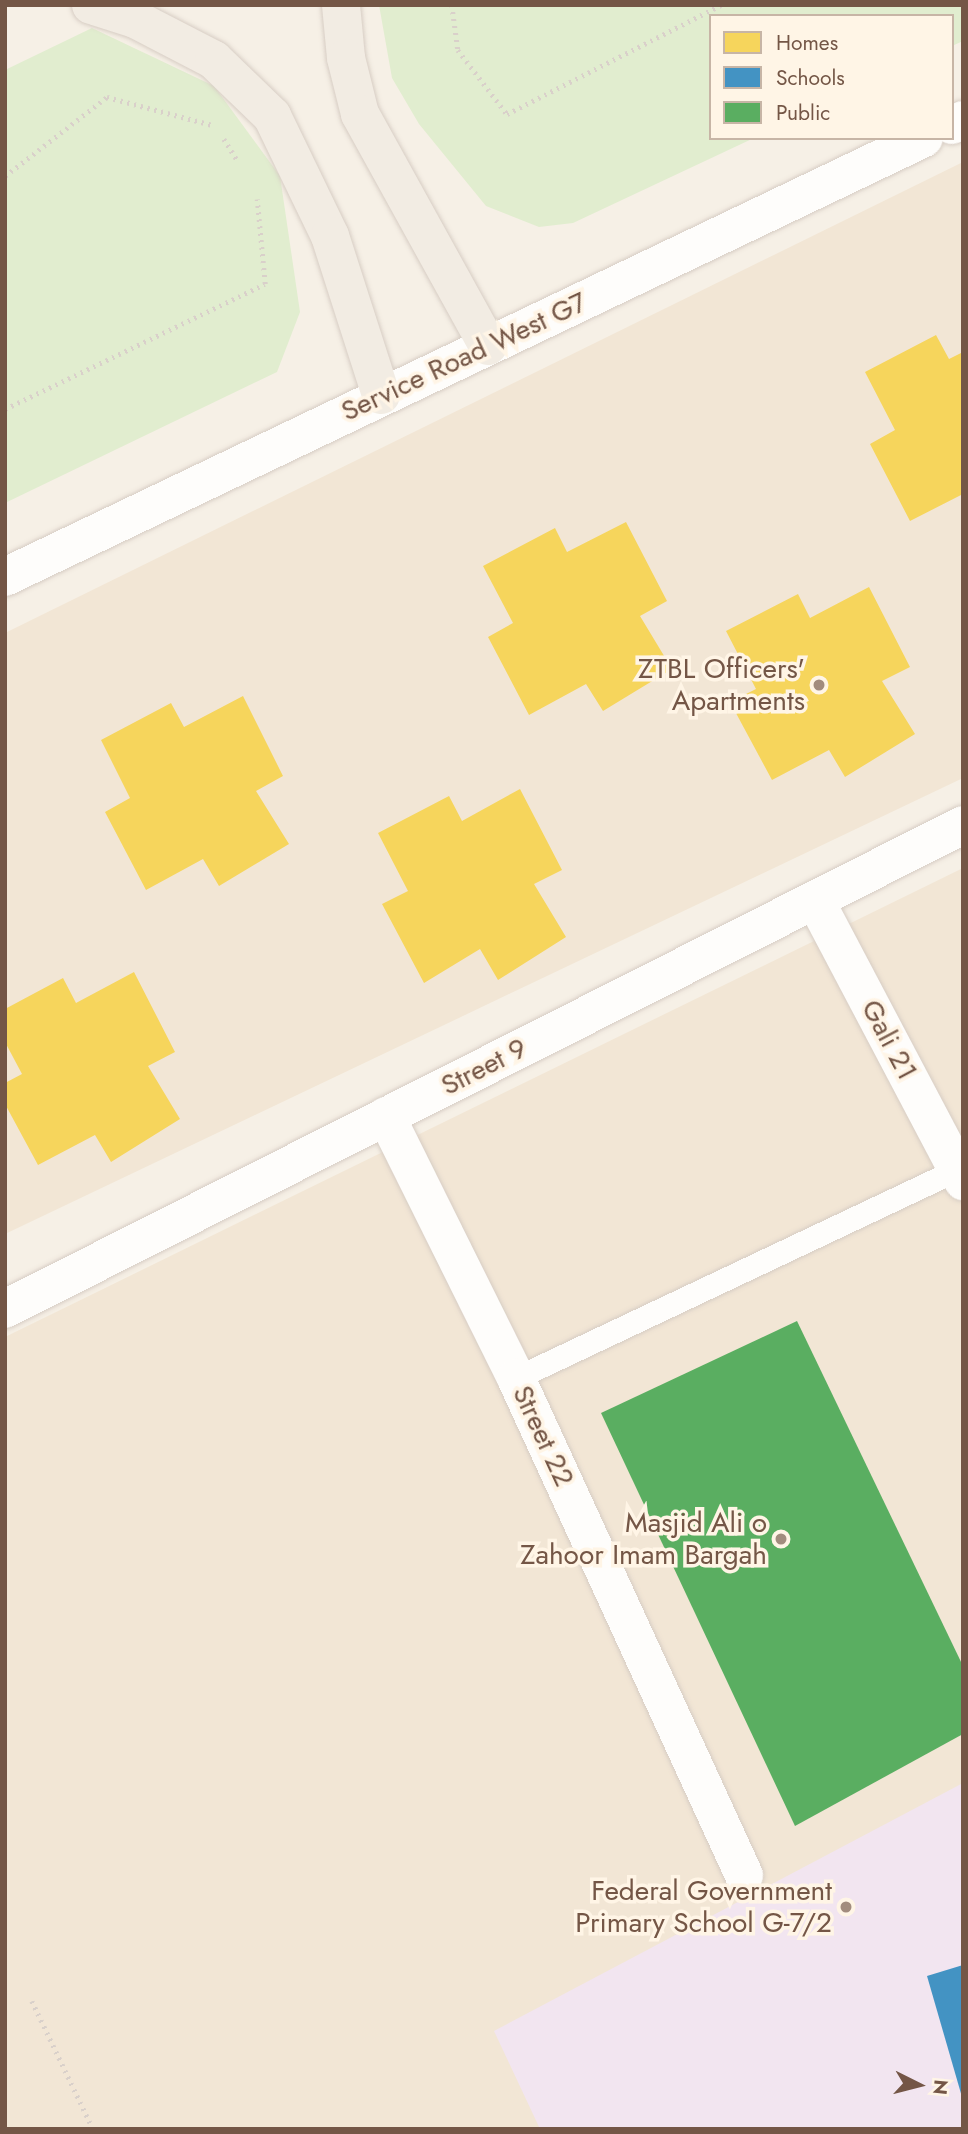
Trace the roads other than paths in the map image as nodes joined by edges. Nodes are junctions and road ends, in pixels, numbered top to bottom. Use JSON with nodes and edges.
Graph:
{"nodes":[{"id":1,"x":91,"y":5,"type":"edge"},
{"id":2,"x":341,"y":5,"type":"edge"},
{"id":3,"x":920,"y":140,"type":"edge"},
{"id":4,"x":488,"y":345,"type":"junction"},
{"id":5,"x":381,"y":395,"type":"junction"},
{"id":6,"x":5,"y":577,"type":"edge"},
{"id":7,"x":963,"y":825,"type":"edge"},
{"id":8,"x":814,"y":900,"type":"junction"},
{"id":9,"x":386,"y":1116,"type":"junction"},
{"id":10,"x":961,"y":1173,"type":"edge"},
{"id":11,"x":5,"y":1308,"type":"edge"},
{"id":12,"x":516,"y":1378,"type":"junction"},
{"id":13,"x":744,"y":1875,"type":"dead end"}],
"edges":[{"from":1,"to":5,"type":"main road"},
{"from":2,"to":4,"type":"main road"},
{"from":3,"to":4,"type":"street","name":"Service Road West G7"},
{"from":4,"to":5,"type":"street","name":"Service Road West G7"},
{"from":5,"to":6,"type":"street","name":"Service Road West G7"},
{"from":7,"to":8,"type":"street","name":"Street 9"},
{"from":8,"to":9,"type":"street","name":"Street 9"},
{"from":8,"to":10,"type":"street","name":"Gali 21"},
{"from":9,"to":11,"type":"street","name":"Street 9"},
{"from":9,"to":12,"type":"street","name":"Street 22"},
{"from":10,"to":12,"type":"lane"},
{"from":12,"to":13,"type":"street","name":"Street 22"}]}
